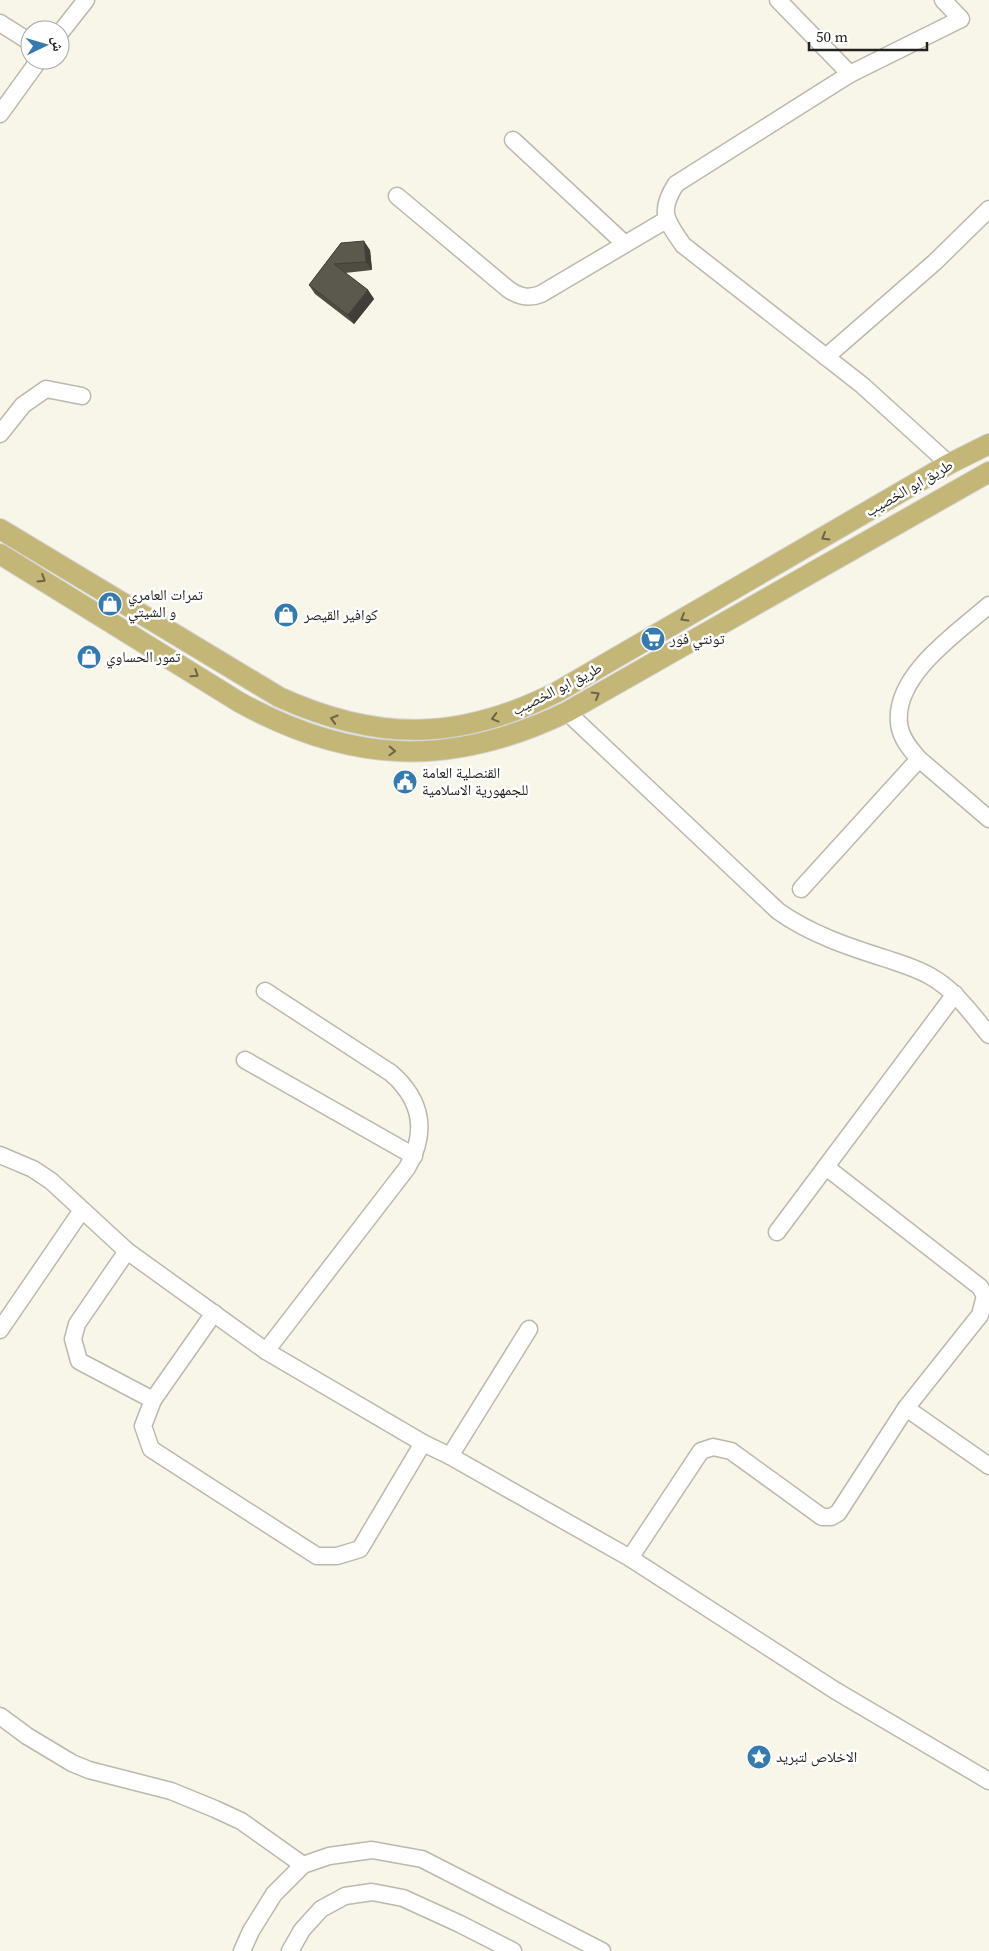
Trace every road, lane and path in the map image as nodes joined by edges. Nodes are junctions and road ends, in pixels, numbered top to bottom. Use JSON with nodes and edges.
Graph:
{"nodes":[{"id":1,"x":86,"y":0,"type":"edge"},
{"id":2,"x":778,"y":0,"type":"edge"},
{"id":3,"x":943,"y":0,"type":"edge"},
{"id":4,"x":70,"y":20,"type":"edge"},
{"id":5,"x":0,"y":23,"type":"edge"},
{"id":6,"x":20,"y":36,"type":"edge"},
{"id":7,"x":32,"y":70,"type":"edge"},
{"id":8,"x":850,"y":74,"type":"junction"},
{"id":9,"x":0,"y":114,"type":"edge"},
{"id":10,"x":513,"y":140,"type":"dead end"},
{"id":11,"x":397,"y":196,"type":"dead end"},
{"id":12,"x":989,"y":209,"type":"edge"},
{"id":13,"x":666,"y":220,"type":"junction"},
{"id":14,"x":625,"y":244,"type":"junction"},
{"id":15,"x":826,"y":357,"type":"junction"},
{"id":16,"x":82,"y":396,"type":"dead end"},
{"id":17,"x":0,"y":434,"type":"edge"},
{"id":18,"x":989,"y":444,"type":"edge"},
{"id":19,"x":949,"y":464,"type":"junction"},
{"id":20,"x":989,"y":472,"type":"edge"},
{"id":21,"x":847,"y":524,"type":"junction"},
{"id":22,"x":0,"y":529,"type":"edge"},
{"id":23,"x":860,"y":544,"type":"junction"},
{"id":24,"x":0,"y":554,"type":"edge"},
{"id":25,"x":989,"y":605,"type":"edge"},
{"id":26,"x":567,"y":712,"type":"junction"},
{"id":27,"x":919,"y":759,"type":"junction"},
{"id":28,"x":989,"y":819,"type":"edge"},
{"id":29,"x":802,"y":889,"type":"dead end"},
{"id":30,"x":265,"y":991,"type":"dead end"},
{"id":31,"x":955,"y":994,"type":"junction"},
{"id":32,"x":989,"y":1035,"type":"edge"},
{"id":33,"x":245,"y":1060,"type":"dead end"},
{"id":34,"x":0,"y":1155,"type":"edge"},
{"id":35,"x":414,"y":1156,"type":"junction"},
{"id":36,"x":826,"y":1166,"type":"junction"},
{"id":37,"x":82,"y":1210,"type":"junction"},
{"id":38,"x":777,"y":1232,"type":"dead end"},
{"id":39,"x":127,"y":1251,"type":"junction"},
{"id":40,"x":214,"y":1313,"type":"junction"},
{"id":41,"x":529,"y":1329,"type":"dead end"},
{"id":42,"x":0,"y":1330,"type":"edge"},
{"id":43,"x":266,"y":1351,"type":"junction"},
{"id":44,"x":153,"y":1400,"type":"junction"},
{"id":45,"x":906,"y":1408,"type":"junction"},
{"id":46,"x":422,"y":1442,"type":"junction"},
{"id":47,"x":450,"y":1456,"type":"junction"},
{"id":48,"x":989,"y":1466,"type":"edge"},
{"id":49,"x":630,"y":1558,"type":"junction"},
{"id":50,"x":0,"y":1716,"type":"edge"},
{"id":51,"x":989,"y":1781,"type":"edge"},
{"id":52,"x":303,"y":1865,"type":"junction"},
{"id":53,"x":242,"y":1951,"type":"edge"},
{"id":54,"x":290,"y":1951,"type":"edge"},
{"id":55,"x":512,"y":1951,"type":"edge"},
{"id":56,"x":602,"y":1951,"type":"edge"}],
"edges":[{"from":1,"to":4,"type":"street"},
{"from":2,"to":8,"type":"street"},
{"from":3,"to":8,"type":"street"},
{"from":5,"to":6,"type":"street"},
{"from":7,"to":9,"type":"street"},
{"from":8,"to":13,"type":"street"},
{"from":10,"to":14,"type":"street"},
{"from":11,"to":14,"type":"street"},
{"from":12,"to":15,"type":"street"},
{"from":13,"to":14,"type":"street"},
{"from":13,"to":15,"type":"street"},
{"from":15,"to":19,"type":"street"},
{"from":16,"to":17,"type":"street"},
{"from":18,"to":19,"type":"main road","name":"طريق ابو الخصيب"},
{"from":19,"to":21,"type":"main road","name":"طريق ابو الخصيب"},
{"from":20,"to":23,"type":"main road","name":"طريق ابو الخصيب"},
{"from":21,"to":22,"type":"main road","name":"طريق ابو الخصيب","one_way":true},
{"from":21,"to":23,"type":"main road"},
{"from":26,"to":23,"type":"main road","name":"طريق ابو الخصيب","one_way":true},
{"from":24,"to":26,"type":"main road","name":"طريق ابو الخصيب","one_way":true},
{"from":25,"to":27,"type":"street"},
{"from":26,"to":31,"type":"street"},
{"from":27,"to":28,"type":"street"},
{"from":27,"to":29,"type":"street"},
{"from":30,"to":35,"type":"street"},
{"from":31,"to":32,"type":"street"},
{"from":31,"to":36,"type":"street"},
{"from":33,"to":35,"type":"street"},
{"from":34,"to":37,"type":"street"},
{"from":35,"to":43,"type":"street"},
{"from":36,"to":38,"type":"street"},
{"from":36,"to":45,"type":"street"},
{"from":37,"to":39,"type":"street"},
{"from":37,"to":42,"type":"street"},
{"from":39,"to":40,"type":"street"},
{"from":39,"to":44,"type":"street"},
{"from":40,"to":43,"type":"street"},
{"from":40,"to":44,"type":"street"},
{"from":41,"to":47,"type":"street"},
{"from":43,"to":46,"type":"street"},
{"from":44,"to":46,"type":"street"},
{"from":45,"to":48,"type":"street"},
{"from":45,"to":49,"type":"street"},
{"from":46,"to":47,"type":"street"},
{"from":47,"to":49,"type":"street"},
{"from":49,"to":51,"type":"street"},
{"from":50,"to":52,"type":"street"},
{"from":52,"to":53,"type":"street"},
{"from":52,"to":56,"type":"street"},
{"from":54,"to":55,"type":"street"}]}
